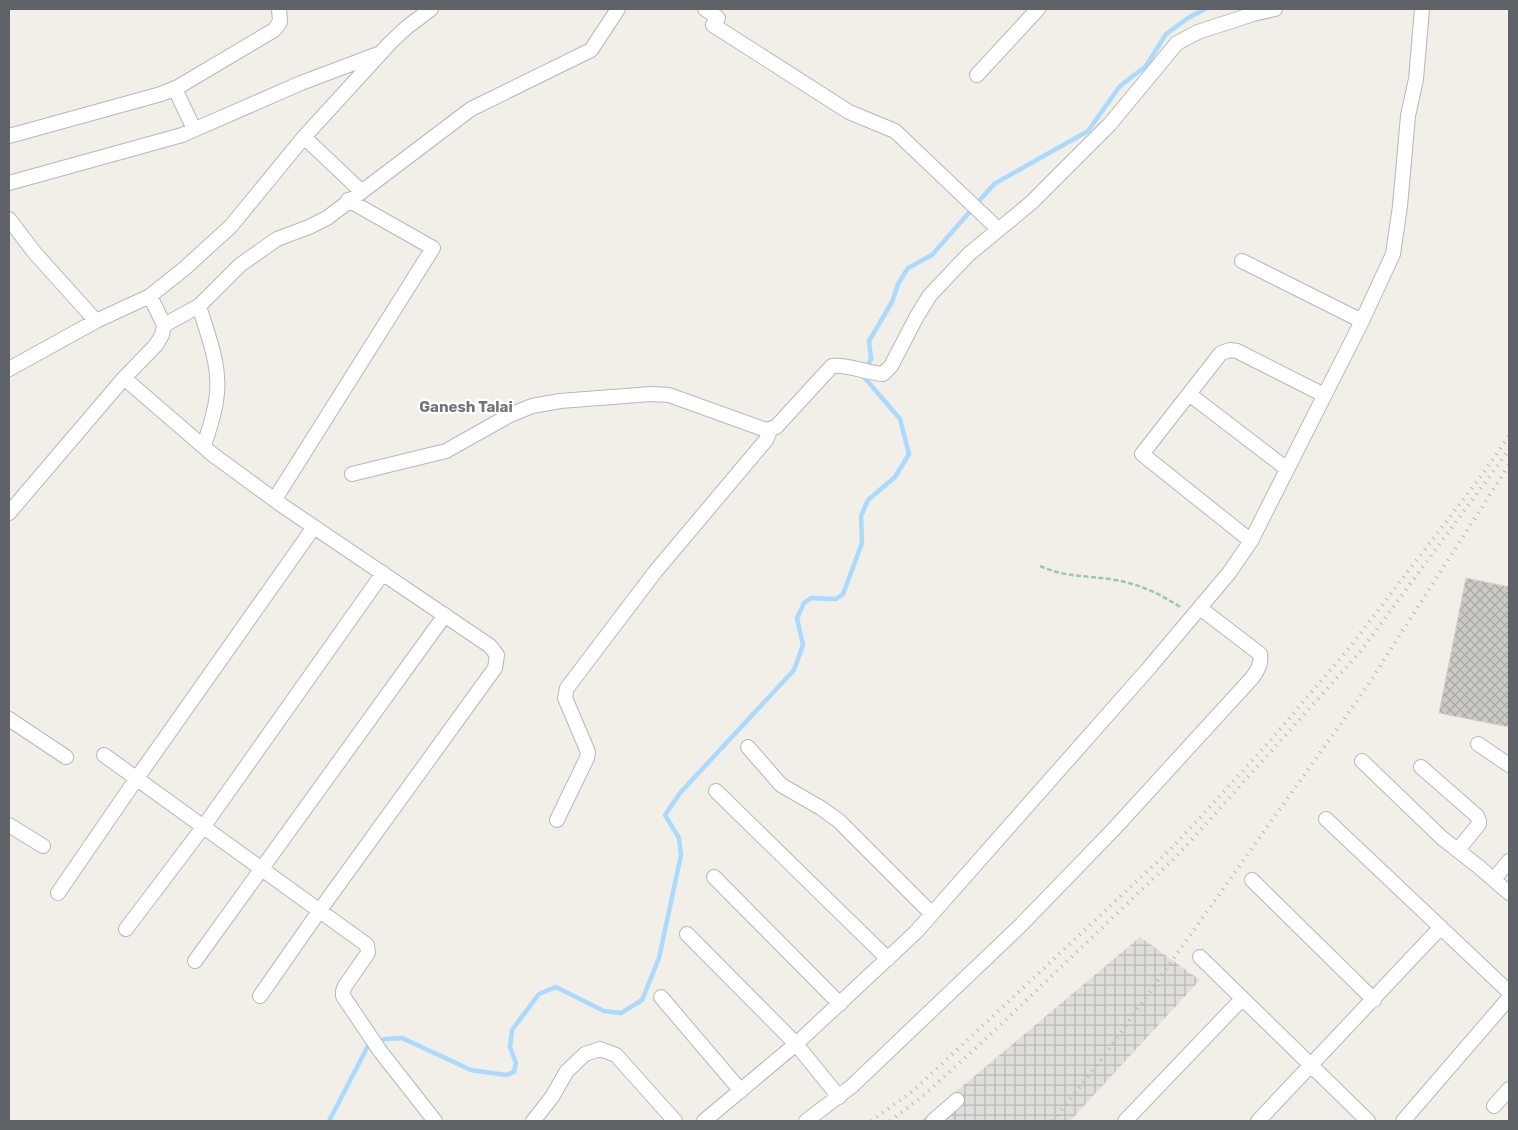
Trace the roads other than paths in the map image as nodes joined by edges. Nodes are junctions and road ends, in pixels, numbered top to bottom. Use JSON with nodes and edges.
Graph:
{"nodes":[{"id":1,"x":279,"y":9,"type":"edge"},
{"id":2,"x":431,"y":9,"type":"edge"},
{"id":3,"x":618,"y":9,"type":"edge"},
{"id":4,"x":705,"y":9,"type":"edge"},
{"id":5,"x":1038,"y":9,"type":"edge"},
{"id":6,"x":1275,"y":9,"type":"edge"},
{"id":7,"x":1422,"y":9,"type":"edge"},
{"id":8,"x":381,"y":53,"type":"junction"},
{"id":9,"x":977,"y":75,"type":"dead end"},
{"id":10,"x":175,"y":88,"type":"junction"},
{"id":11,"x":194,"y":129,"type":"junction"},
{"id":12,"x":9,"y":136,"type":"edge"},
{"id":13,"x":304,"y":137,"type":"junction"},
{"id":14,"x":9,"y":183,"type":"edge"},
{"id":15,"x":361,"y":191,"type":"junction"},
{"id":16,"x":348,"y":200,"type":"junction"},
{"id":17,"x":9,"y":220,"type":"edge"},
{"id":18,"x":998,"y":229,"type":"junction"},
{"id":19,"x":1242,"y":261,"type":"dead end"},
{"id":20,"x":150,"y":296,"type":"junction"},
{"id":21,"x":199,"y":306,"type":"junction"},
{"id":22,"x":96,"y":321,"type":"junction"},
{"id":23,"x":1362,"y":321,"type":"junction"},
{"id":24,"x":164,"y":325,"type":"junction"},
{"id":25,"x":9,"y":369,"type":"edge"},
{"id":26,"x":124,"y":378,"type":"junction"},
{"id":27,"x":1189,"y":394,"type":"junction"},
{"id":28,"x":1324,"y":395,"type":"junction"},
{"id":29,"x":771,"y":429,"type":"junction"},
{"id":30,"x":204,"y":446,"type":"junction"},
{"id":31,"x":1288,"y":469,"type":"junction"},
{"id":32,"x":352,"y":474,"type":"dead end"},
{"id":33,"x":274,"y":499,"type":"junction"},
{"id":34,"x":9,"y":511,"type":"edge"},
{"id":35,"x":314,"y":526,"type":"junction"},
{"id":36,"x":1251,"y":541,"type":"junction"},
{"id":37,"x":383,"y":574,"type":"junction"},
{"id":38,"x":1197,"y":611,"type":"junction"},
{"id":39,"x":445,"y":616,"type":"junction"},
{"id":40,"x":9,"y":719,"type":"edge"},
{"id":41,"x":1478,"y":744,"type":"dead end"},
{"id":42,"x":748,"y":747,"type":"dead end"},
{"id":43,"x":104,"y":755,"type":"dead end"},
{"id":44,"x":66,"y":757,"type":"dead end"},
{"id":45,"x":1362,"y":761,"type":"dead end"},
{"id":46,"x":1509,"y":765,"type":"edge"},
{"id":47,"x":1420,"y":767,"type":"dead end"},
{"id":48,"x":136,"y":778,"type":"junction"},
{"id":49,"x":716,"y":791,"type":"dead end"},
{"id":50,"x":557,"y":820,"type":"dead end"},
{"id":51,"x":1326,"y":820,"type":"dead end"},
{"id":52,"x":9,"y":826,"type":"edge"},
{"id":53,"x":204,"y":826,"type":"junction"},
{"id":54,"x":43,"y":846,"type":"dead end"},
{"id":55,"x":1458,"y":850,"type":"junction"},
{"id":56,"x":1509,"y":861,"type":"edge"},
{"id":57,"x":263,"y":868,"type":"junction"},
{"id":58,"x":714,"y":877,"type":"dead end"},
{"id":59,"x":1494,"y":879,"type":"junction"},
{"id":60,"x":1252,"y":880,"type":"dead end"},
{"id":61,"x":58,"y":893,"type":"dead end"},
{"id":62,"x":1509,"y":893,"type":"edge"},
{"id":63,"x":320,"y":910,"type":"junction"},
{"id":64,"x":932,"y":914,"type":"junction"},
{"id":65,"x":1441,"y":927,"type":"junction"},
{"id":66,"x":126,"y":929,"type":"dead end"},
{"id":67,"x":687,"y":934,"type":"dead end"},
{"id":68,"x":1200,"y":957,"type":"dead end"},
{"id":69,"x":888,"y":959,"type":"junction"},
{"id":70,"x":195,"y":960,"type":"dead end"},
{"id":71,"x":1509,"y":992,"type":"edge"},
{"id":72,"x":260,"y":996,"type":"dead end"},
{"id":73,"x":661,"y":997,"type":"dead end"},
{"id":74,"x":1509,"y":998,"type":"edge"},
{"id":75,"x":1242,"y":999,"type":"junction"},
{"id":76,"x":1374,"y":1000,"type":"junction"},
{"id":77,"x":840,"y":1004,"type":"junction"},
{"id":78,"x":796,"y":1044,"type":"junction"},
{"id":79,"x":1310,"y":1066,"type":"junction"},
{"id":80,"x":1509,"y":1088,"type":"edge"},
{"id":81,"x":740,"y":1091,"type":"junction"},
{"id":82,"x":839,"y":1097,"type":"junction"},
{"id":83,"x":957,"y":1100,"type":"dead end"},
{"id":84,"x":1494,"y":1106,"type":"dead end"},
{"id":85,"x":435,"y":1121,"type":"edge"},
{"id":86,"x":533,"y":1121,"type":"edge"},
{"id":87,"x":675,"y":1121,"type":"edge"},
{"id":88,"x":704,"y":1121,"type":"edge"},
{"id":89,"x":806,"y":1121,"type":"edge"},
{"id":90,"x":934,"y":1121,"type":"edge"},
{"id":91,"x":1125,"y":1121,"type":"edge"},
{"id":92,"x":1258,"y":1121,"type":"edge"},
{"id":93,"x":1368,"y":1121,"type":"edge"},
{"id":94,"x":1403,"y":1121,"type":"edge"}],
"edges":[{"from":1,"to":10,"type":"street"},
{"from":2,"to":8,"type":"street"},
{"from":3,"to":15,"type":"street"},
{"from":4,"to":18,"type":"street"},
{"from":5,"to":9,"type":"street"},
{"from":6,"to":18,"type":"street"},
{"from":7,"to":23,"type":"street"},
{"from":8,"to":11,"type":"street"},
{"from":8,"to":13,"type":"street"},
{"from":10,"to":11,"type":"street"},
{"from":10,"to":12,"type":"street"},
{"from":11,"to":14,"type":"street"},
{"from":13,"to":15,"type":"street"},
{"from":13,"to":20,"type":"street"},
{"from":15,"to":16,"type":"street"},
{"from":16,"to":21,"type":"street"},
{"from":16,"to":33,"type":"street"},
{"from":17,"to":22,"type":"street"},
{"from":18,"to":29,"type":"street"},
{"from":19,"to":23,"type":"street"},
{"from":20,"to":22,"type":"street"},
{"from":20,"to":24,"type":"street"},
{"from":21,"to":24,"type":"street"},
{"from":21,"to":30,"type":"street"},
{"from":22,"to":25,"type":"street"},
{"from":23,"to":28,"type":"street"},
{"from":24,"to":26,"type":"street"},
{"from":26,"to":30,"type":"street"},
{"from":26,"to":34,"type":"street"},
{"from":27,"to":28,"type":"street"},
{"from":27,"to":31,"type":"street"},
{"from":27,"to":36,"type":"street"},
{"from":28,"to":31,"type":"street"},
{"from":29,"to":32,"type":"street"},
{"from":29,"to":50,"type":"street"},
{"from":30,"to":33,"type":"street"},
{"from":31,"to":36,"type":"street"},
{"from":33,"to":35,"type":"street"},
{"from":35,"to":37,"type":"street"},
{"from":35,"to":48,"type":"street"},
{"from":36,"to":38,"type":"street"},
{"from":37,"to":39,"type":"street"},
{"from":37,"to":53,"type":"street"},
{"from":38,"to":64,"type":"street"},
{"from":38,"to":82,"type":"street"},
{"from":39,"to":57,"type":"street"},
{"from":39,"to":63,"type":"street"},
{"from":40,"to":44,"type":"street"},
{"from":41,"to":46,"type":"street"},
{"from":42,"to":64,"type":"street"},
{"from":43,"to":48,"type":"street"},
{"from":45,"to":55,"type":"street"},
{"from":47,"to":55,"type":"street"},
{"from":48,"to":53,"type":"street"},
{"from":48,"to":61,"type":"street"},
{"from":49,"to":69,"type":"street"},
{"from":51,"to":65,"type":"street"},
{"from":52,"to":54,"type":"street"},
{"from":53,"to":57,"type":"street"},
{"from":53,"to":66,"type":"street"},
{"from":55,"to":59,"type":"street"},
{"from":56,"to":59,"type":"street"},
{"from":57,"to":63,"type":"street"},
{"from":57,"to":70,"type":"street"},
{"from":58,"to":77,"type":"street"},
{"from":59,"to":62,"type":"street"},
{"from":60,"to":76,"type":"street"},
{"from":63,"to":72,"type":"street"},
{"from":63,"to":85,"type":"street"},
{"from":64,"to":69,"type":"street"},
{"from":65,"to":71,"type":"street"},
{"from":65,"to":76,"type":"street"},
{"from":67,"to":78,"type":"street"},
{"from":68,"to":75,"type":"street"},
{"from":69,"to":77,"type":"street"},
{"from":73,"to":81,"type":"street"},
{"from":74,"to":94,"type":"street"},
{"from":75,"to":79,"type":"street"},
{"from":75,"to":91,"type":"street"},
{"from":76,"to":79,"type":"street"},
{"from":77,"to":78,"type":"street"},
{"from":78,"to":81,"type":"street"},
{"from":78,"to":82,"type":"street"},
{"from":79,"to":92,"type":"street"},
{"from":79,"to":93,"type":"street"},
{"from":80,"to":84,"type":"street"},
{"from":81,"to":88,"type":"street"},
{"from":82,"to":89,"type":"street"},
{"from":83,"to":90,"type":"street"},
{"from":86,"to":87,"type":"street"}]}
